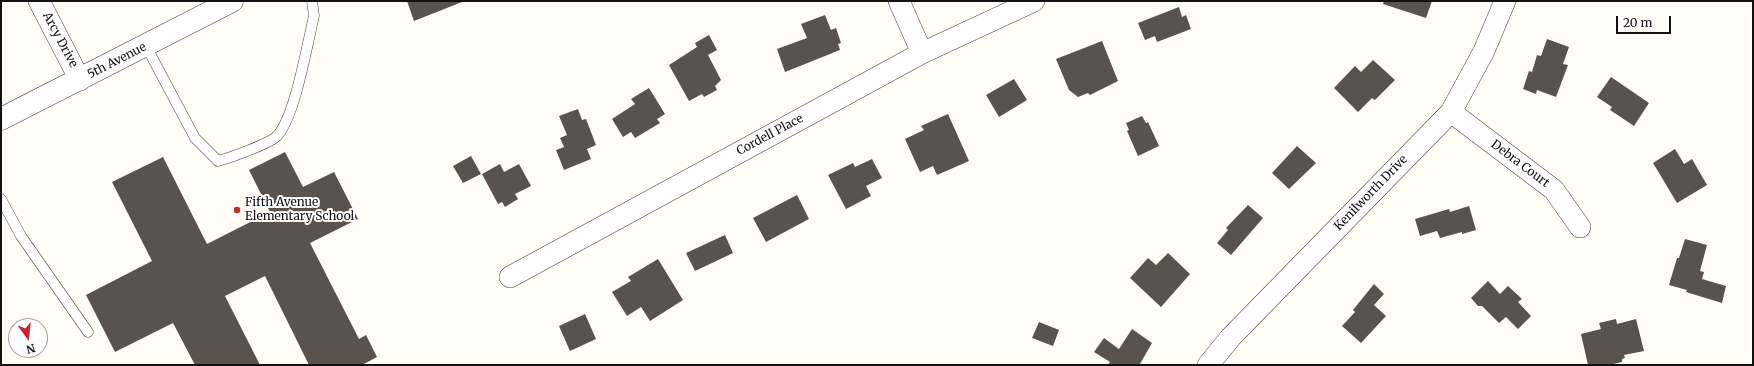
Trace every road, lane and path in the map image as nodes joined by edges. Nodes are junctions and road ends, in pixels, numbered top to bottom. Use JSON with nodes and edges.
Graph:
{"nodes":[{"id":1,"x":39,"y":1,"type":"edge"},
{"id":2,"x":232,"y":1,"type":"edge"},
{"id":3,"x":312,"y":1,"type":"edge"},
{"id":4,"x":899,"y":1,"type":"edge"},
{"id":5,"x":1034,"y":1,"type":"edge"},
{"id":6,"x":1505,"y":1,"type":"edge"},
{"id":7,"x":146,"y":46,"type":"junction"},
{"id":8,"x":922,"y":53,"type":"junction"},
{"id":9,"x":80,"y":80,"type":"junction"},
{"id":10,"x":1451,"y":112,"type":"junction"},
{"id":11,"x":1,"y":119,"type":"edge"},
{"id":12,"x":1,"y":199,"type":"edge"},
{"id":13,"x":1580,"y":227,"type":"dead end"},
{"id":14,"x":510,"y":277,"type":"dead end"},
{"id":15,"x":88,"y":332,"type":"dead end"},
{"id":16,"x":1208,"y":365,"type":"edge"}],
"edges":[{"from":1,"to":9,"type":"street","name":"Arcy Drive"},
{"from":2,"to":7,"type":"street","name":"5th Avenue"},
{"from":3,"to":7,"type":"lane"},
{"from":4,"to":8,"type":"street"},
{"from":5,"to":8,"type":"street","name":"Cordell Place"},
{"from":6,"to":10,"type":"street","name":"Kenilworth Drive"},
{"from":7,"to":9,"type":"street","name":"5th Avenue"},
{"from":8,"to":14,"type":"street","name":"Cordell Place"},
{"from":9,"to":11,"type":"street","name":"5th Avenue"},
{"from":10,"to":13,"type":"street","name":"Debra Court"},
{"from":10,"to":16,"type":"street","name":"Kenilworth Drive"},
{"from":12,"to":15,"type":"lane"}]}
